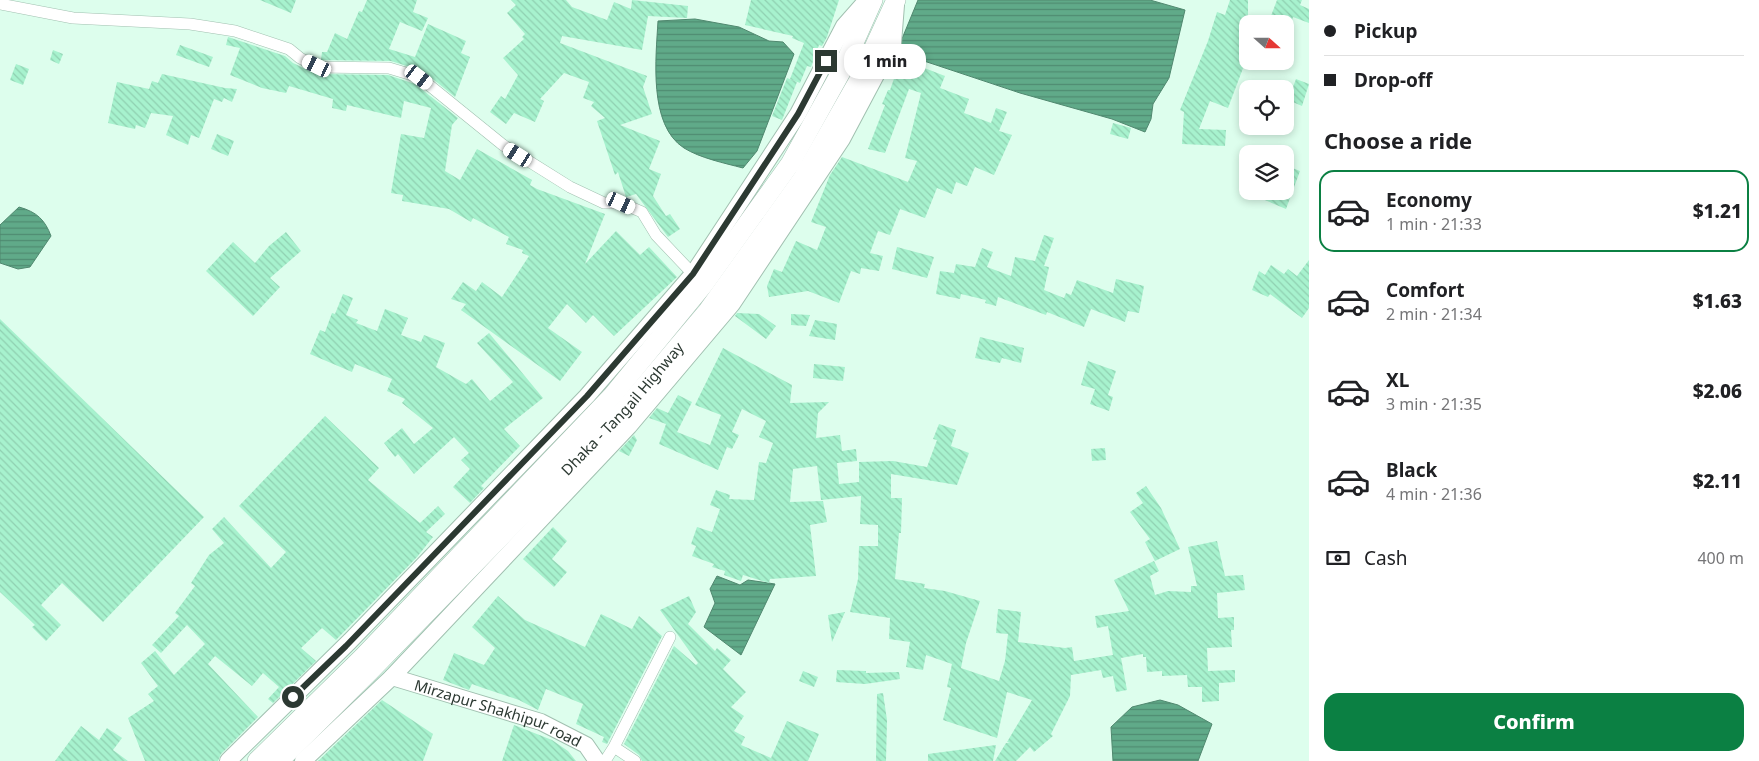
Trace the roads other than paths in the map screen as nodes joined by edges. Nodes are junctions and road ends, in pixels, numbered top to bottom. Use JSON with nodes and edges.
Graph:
{"nodes":[{"id":1,"x":867,"y":0,"type":"edge"},
{"id":2,"x":873,"y":0,"type":"edge"},
{"id":3,"x":896,"y":0,"type":"edge"},
{"id":4,"x":0,"y":4,"type":"edge"},
{"id":5,"x":693,"y":274,"type":"junction"},
{"id":6,"x":670,"y":637,"type":"dead end"},
{"id":7,"x":392,"y":677,"type":"junction"},
{"id":8,"x":614,"y":747,"type":"junction"},
{"id":9,"x":228,"y":761,"type":"edge"},
{"id":10,"x":257,"y":761,"type":"edge"},
{"id":11,"x":278,"y":761,"type":"edge"},
{"id":12,"x":303,"y":761,"type":"edge"},
{"id":13,"x":597,"y":761,"type":"edge"},
{"id":14,"x":605,"y":761,"type":"edge"},
{"id":15,"x":635,"y":761,"type":"edge"}],
"edges":[{"from":1,"to":5,"type":"main road"},
{"from":2,"to":10,"type":"highway","name":"Dhaka - Tangail Highway"},
{"from":3,"to":7,"type":"main road"},
{"from":3,"to":11,"type":"highway","name":"Dhaka - Tangail Highway"},
{"from":4,"to":5,"type":"street"},
{"from":5,"to":9,"type":"main road"},
{"from":6,"to":8,"type":"street"},
{"from":7,"to":12,"type":"main road"},
{"from":7,"to":13,"type":"main road","name":"Mirzapur Shakhipur road"},
{"from":8,"to":14,"type":"street"},
{"from":8,"to":15,"type":"street"}]}
